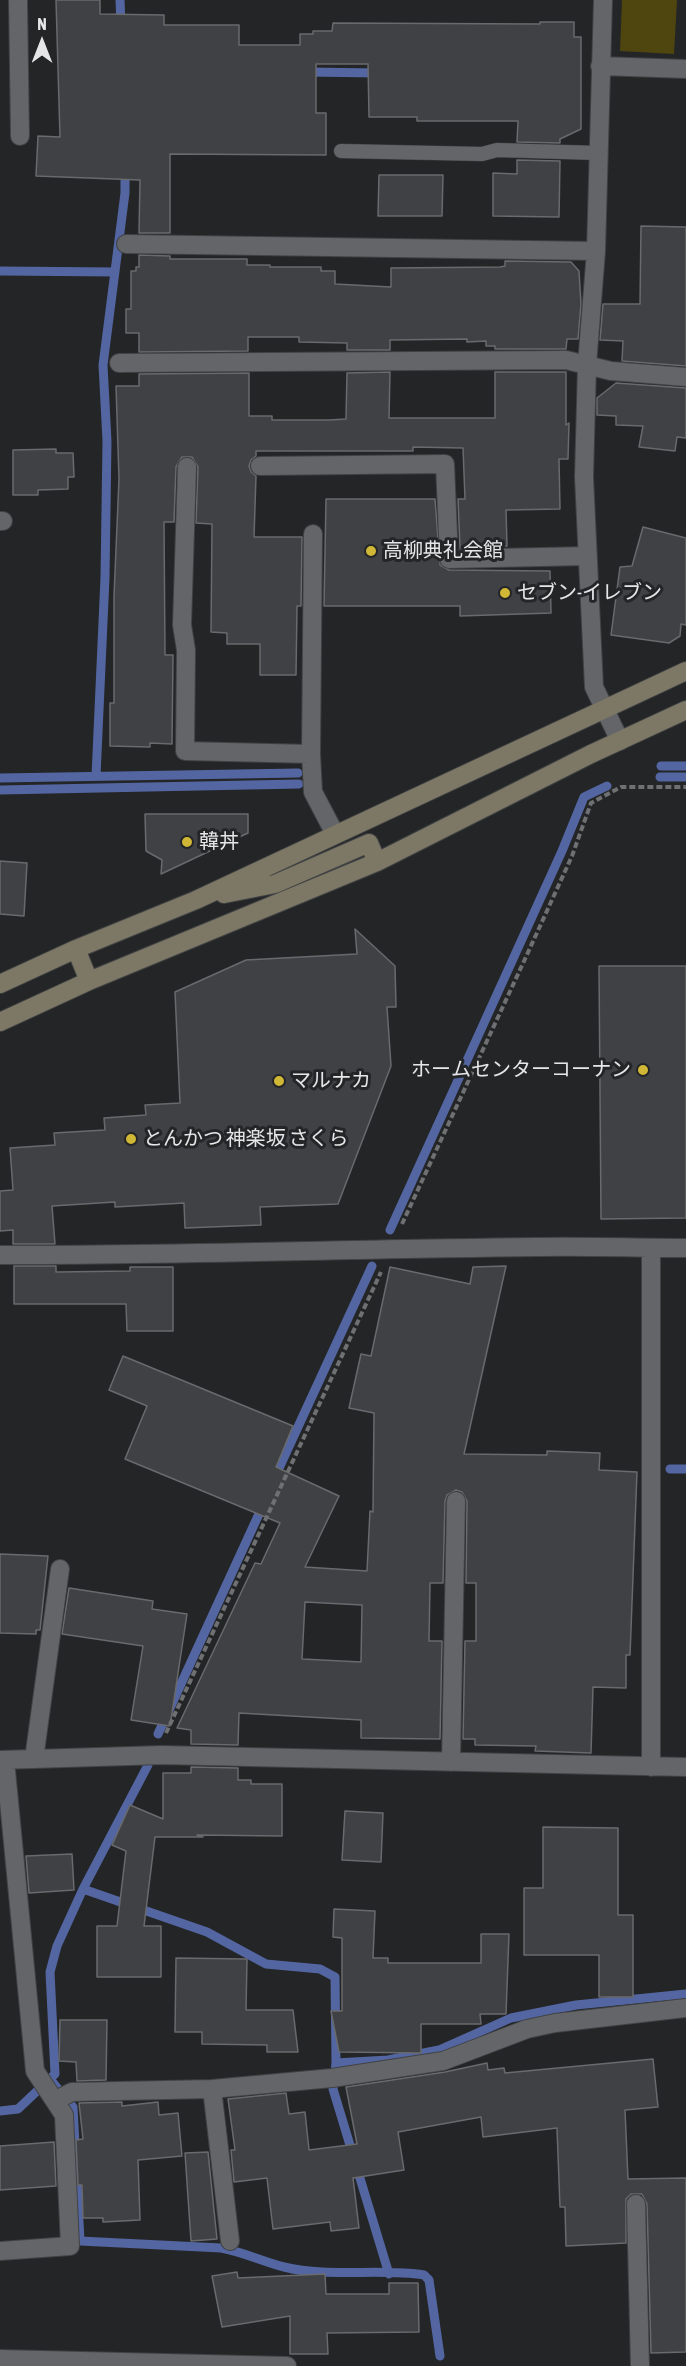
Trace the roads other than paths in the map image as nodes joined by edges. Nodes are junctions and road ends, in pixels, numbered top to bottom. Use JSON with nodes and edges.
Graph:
{"nodes":[{"id":1,"x":18,"y":0,"type":"edge"},
{"id":2,"x":603,"y":0,"type":"edge"},
{"id":3,"x":600,"y":66,"type":"junction"},
{"id":4,"x":686,"y":69,"type":"edge"},
{"id":5,"x":20,"y":136,"type":"dead end"},
{"id":6,"x":341,"y":151,"type":"dead end"},
{"id":7,"x":598,"y":153,"type":"junction"},
{"id":8,"x":126,"y":244,"type":"dead end"},
{"id":9,"x":596,"y":251,"type":"junction"},
{"id":10,"x":119,"y":363,"type":"dead end"},
{"id":11,"x":587,"y":365,"type":"junction"},
{"id":12,"x":686,"y":377,"type":"edge"},
{"id":13,"x":187,"y":466,"type":"dead end"},
{"id":14,"x":260,"y":466,"type":"dead end"},
{"id":15,"x":314,"y":534,"type":"dead end"},
{"id":16,"x":587,"y":556,"type":"junction"},
{"id":17,"x":686,"y":671,"type":"edge"},
{"id":18,"x":604,"y":708,"type":"junction"},
{"id":19,"x":686,"y":710,"type":"edge"},
{"id":20,"x":620,"y":741,"type":"junction"},
{"id":21,"x":311,"y":754,"type":"junction"},
{"id":22,"x":335,"y":834,"type":"junction"},
{"id":23,"x":377,"y":862,"type":"junction"},
{"id":24,"x":196,"y":900,"type":"junction"},
{"id":25,"x":76,"y":949,"type":"junction"},
{"id":26,"x":89,"y":981,"type":"junction"},
{"id":27,"x":0,"y":984,"type":"edge"},
{"id":28,"x":0,"y":1022,"type":"edge"},
{"id":29,"x":651,"y":1248,"type":"junction"},
{"id":30,"x":686,"y":1248,"type":"edge"},
{"id":31,"x":0,"y":1255,"type":"edge"},
{"id":32,"x":456,"y":1501,"type":"dead end"},
{"id":33,"x":60,"y":1569,"type":"dead end"},
{"id":34,"x":34,"y":1759,"type":"junction"},
{"id":35,"x":2,"y":1760,"type":"edge"},
{"id":36,"x":451,"y":1762,"type":"junction"},
{"id":37,"x":651,"y":1767,"type":"junction"},
{"id":38,"x":686,"y":1767,"type":"edge"},
{"id":39,"x":686,"y":2008,"type":"edge"},
{"id":40,"x":213,"y":2090,"type":"junction"},
{"id":41,"x":55,"y":2092,"type":"junction"},
{"id":42,"x":636,"y":2204,"type":"dead end"},
{"id":43,"x":230,"y":2241,"type":"dead end"},
{"id":44,"x":0,"y":2252,"type":"edge"},
{"id":45,"x":0,"y":2359,"type":"edge"},
{"id":46,"x":287,"y":2366,"type":"edge"},
{"id":47,"x":640,"y":2366,"type":"edge"}],
"edges":[{"from":1,"to":5,"type":"street"},
{"from":2,"to":3,"type":"street"},
{"from":3,"to":4,"type":"street"},
{"from":3,"to":7,"type":"street"},
{"from":6,"to":7,"type":"lane"},
{"from":7,"to":9,"type":"street"},
{"from":8,"to":9,"type":"street"},
{"from":9,"to":11,"type":"street"},
{"from":10,"to":11,"type":"street"},
{"from":11,"to":12,"type":"street"},
{"from":11,"to":16,"type":"street"},
{"from":13,"to":21,"type":"street"},
{"from":14,"to":16,"type":"street"},
{"from":15,"to":21,"type":"street"},
{"from":16,"to":18,"type":"street"},
{"from":17,"to":18,"type":"street"},
{"from":18,"to":20,"type":"street"},
{"from":18,"to":22,"type":"street"},
{"from":19,"to":20,"type":"street"},
{"from":20,"to":23,"type":"street"},
{"from":21,"to":22,"type":"street"},
{"from":22,"to":24,"type":"street"},
{"from":23,"to":24,"type":"street"},
{"from":23,"to":26,"type":"street"},
{"from":24,"to":25,"type":"street"},
{"from":25,"to":26,"type":"street"},
{"from":25,"to":27,"type":"street"},
{"from":26,"to":28,"type":"street"},
{"from":29,"to":30,"type":"street"},
{"from":29,"to":31,"type":"street"},
{"from":29,"to":37,"type":"street"},
{"from":32,"to":36,"type":"street"},
{"from":33,"to":34,"type":"street"},
{"from":34,"to":35,"type":"street"},
{"from":34,"to":36,"type":"street"},
{"from":35,"to":41,"type":"street"},
{"from":36,"to":37,"type":"street"},
{"from":37,"to":38,"type":"street"},
{"from":39,"to":40,"type":"street"},
{"from":40,"to":41,"type":"street"},
{"from":40,"to":43,"type":"street"},
{"from":41,"to":44,"type":"street"},
{"from":42,"to":47,"type":"street"},
{"from":45,"to":46,"type":"street"}]}
